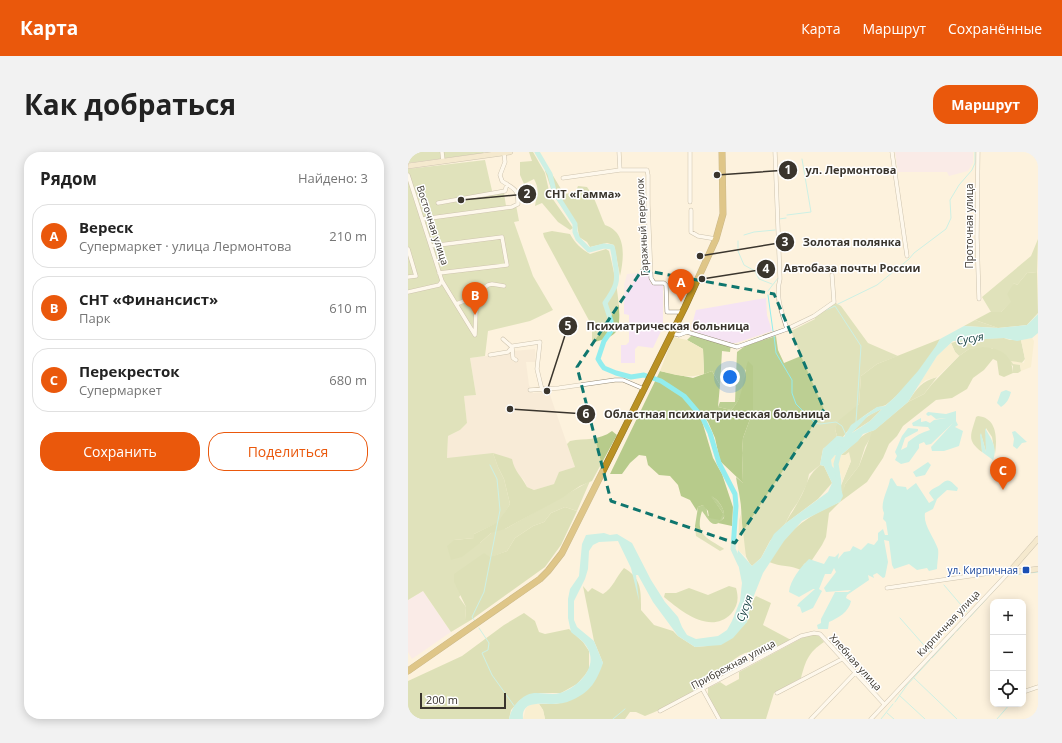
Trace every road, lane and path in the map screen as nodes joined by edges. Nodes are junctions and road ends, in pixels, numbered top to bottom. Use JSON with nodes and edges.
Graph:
{"nodes":[{"id":1,"x":442,"y":152,"type":"edge"},
{"id":2,"x":507,"y":152,"type":"edge"},
{"id":3,"x":619,"y":152,"type":"edge"},
{"id":4,"x":690,"y":152,"type":"edge"},
{"id":5,"x":722,"y":152,"type":"edge"},
{"id":6,"x":774,"y":152,"type":"edge"},
{"id":7,"x":892,"y":152,"type":"edge"},
{"id":8,"x":978,"y":152,"type":"edge"},
{"id":9,"x":482,"y":154,"type":"edge"},
{"id":10,"x":443,"y":161,"type":"junction"},
{"id":11,"x":408,"y":166,"type":"edge"},
{"id":12,"x":620,"y":170,"type":"junction"},
{"id":13,"x":408,"y":175,"type":"edge"},
{"id":14,"x":563,"y":178,"type":"dead end"},
{"id":15,"x":507,"y":184,"type":"junction"},
{"id":16,"x":438,"y":202,"type":"dead end"},
{"id":17,"x":690,"y":202,"type":"dead end"},
{"id":18,"x":690,"y":210,"type":"dead end"},
{"id":19,"x":423,"y":219,"type":"junction"},
{"id":20,"x":716,"y":239,"type":"junction"},
{"id":21,"x":431,"y":246,"type":"junction"},
{"id":22,"x":408,"y":249,"type":"edge"},
{"id":23,"x":907,"y":256,"type":"dead end"},
{"id":24,"x":439,"y":273,"type":"junction"},
{"id":25,"x":832,"y":275,"type":"dead end"},
{"id":26,"x":408,"y":277,"type":"edge"},
{"id":27,"x":442,"y":281,"type":"junction"},
{"id":28,"x":504,"y":286,"type":"dead end"},
{"id":29,"x":408,"y":292,"type":"edge"},
{"id":30,"x":979,"y":299,"type":"dead end"},
{"id":31,"x":456,"y":304,"type":"junction"},
{"id":32,"x":476,"y":310,"type":"dead end"},
{"id":33,"x":682,"y":312,"type":"junction"},
{"id":34,"x":787,"y":329,"type":"junction"},
{"id":35,"x":671,"y":333,"type":"junction"},
{"id":36,"x":502,"y":339,"type":"dead end"},
{"id":37,"x":512,"y":348,"type":"junction"},
{"id":38,"x":490,"y":355,"type":"dead end"},
{"id":39,"x":516,"y":360,"type":"dead end"},
{"id":40,"x":644,"y":389,"type":"junction"},
{"id":41,"x":530,"y":390,"type":"dead end"},
{"id":42,"x":542,"y":390,"type":"junction"},
{"id":43,"x":1038,"y":539,"type":"edge"},
{"id":44,"x":1038,"y":569,"type":"edge"},
{"id":45,"x":1011,"y":570,"type":"junction"},
{"id":46,"x":887,"y":588,"type":"dead end"},
{"id":47,"x":814,"y":633,"type":"joint"},
{"id":48,"x":842,"y":659,"type":"junction"},
{"id":49,"x":408,"y":671,"type":"edge"},
{"id":50,"x":855,"y":673,"type":"junction"},
{"id":51,"x":1038,"y":687,"type":"edge"},
{"id":52,"x":703,"y":690,"type":"junction"},
{"id":53,"x":1026,"y":691,"type":"edge"},
{"id":54,"x":777,"y":693,"type":"dead end"},
{"id":55,"x":884,"y":704,"type":"junction"},
{"id":56,"x":660,"y":712,"type":"dead end"},
{"id":57,"x":719,"y":719,"type":"edge"},
{"id":58,"x":811,"y":719,"type":"edge"},
{"id":59,"x":871,"y":719,"type":"edge"}],
"edges":[{"from":1,"to":10,"type":"street"},
{"from":2,"to":9,"type":"street"},
{"from":2,"to":15,"type":"street"},
{"from":3,"to":12,"type":"street"},
{"from":4,"to":17,"type":"street"},
{"from":5,"to":20,"type":"highway"},
{"from":6,"to":34,"type":"street"},
{"from":7,"to":23,"type":"street"},
{"from":8,"to":30,"type":"street","name":"Проточная улица"},
{"from":9,"to":10,"type":"street"},
{"from":10,"to":11,"type":"street"},
{"from":12,"to":14,"type":"street"},
{"from":12,"to":33,"type":"street","name":"Гаражный переулок"},
{"from":13,"to":19,"type":"street","name":"Восточная улица"},
{"from":15,"to":16,"type":"street"},
{"from":15,"to":19,"type":"street"},
{"from":18,"to":20,"type":"street"},
{"from":19,"to":21,"type":"street","name":"Восточная улица"},
{"from":20,"to":33,"type":"highway"},
{"from":21,"to":24,"type":"street","name":"Восточная улица"},
{"from":21,"to":24,"type":"street"},
{"from":22,"to":26,"type":"street"},
{"from":24,"to":27,"type":"street","name":"Восточная улица"},
{"from":25,"to":34,"type":"street"},
{"from":27,"to":29,"type":"street"},
{"from":27,"to":31,"type":"street","name":"Восточная улица"},
{"from":28,"to":31,"type":"street"},
{"from":31,"to":32,"type":"street","name":"Восточная улица"},
{"from":33,"to":35,"type":"highway"},
{"from":34,"to":35,"type":"street"},
{"from":35,"to":40,"type":"highway"},
{"from":36,"to":37,"type":"street"},
{"from":37,"to":38,"type":"street"},
{"from":37,"to":39,"type":"street"},
{"from":37,"to":42,"type":"street"},
{"from":40,"to":42,"type":"street"},
{"from":40,"to":49,"type":"highway"},
{"from":41,"to":42,"type":"street"},
{"from":43,"to":45,"type":"street","name":"Кирпичная улица"},
{"from":44,"to":45,"type":"street"},
{"from":45,"to":46,"type":"street"},
{"from":45,"to":55,"type":"street","name":"Кирпичная улица"},
{"from":47,"to":48,"type":"street","name":"Хлебная улица"},
{"from":47,"to":52,"type":"street","name":"Прибрежная улица"},
{"from":48,"to":50,"type":"street","name":"Хлебная улица"},
{"from":48,"to":54,"type":"street"},
{"from":50,"to":55,"type":"street","name":"Хлебная улица"},
{"from":50,"to":58,"type":"street"},
{"from":51,"to":53,"type":"street"},
{"from":52,"to":56,"type":"street","name":"Прибрежная улица"},
{"from":52,"to":57,"type":"street"},
{"from":55,"to":59,"type":"street","name":"Кирпичная улица"}]}
